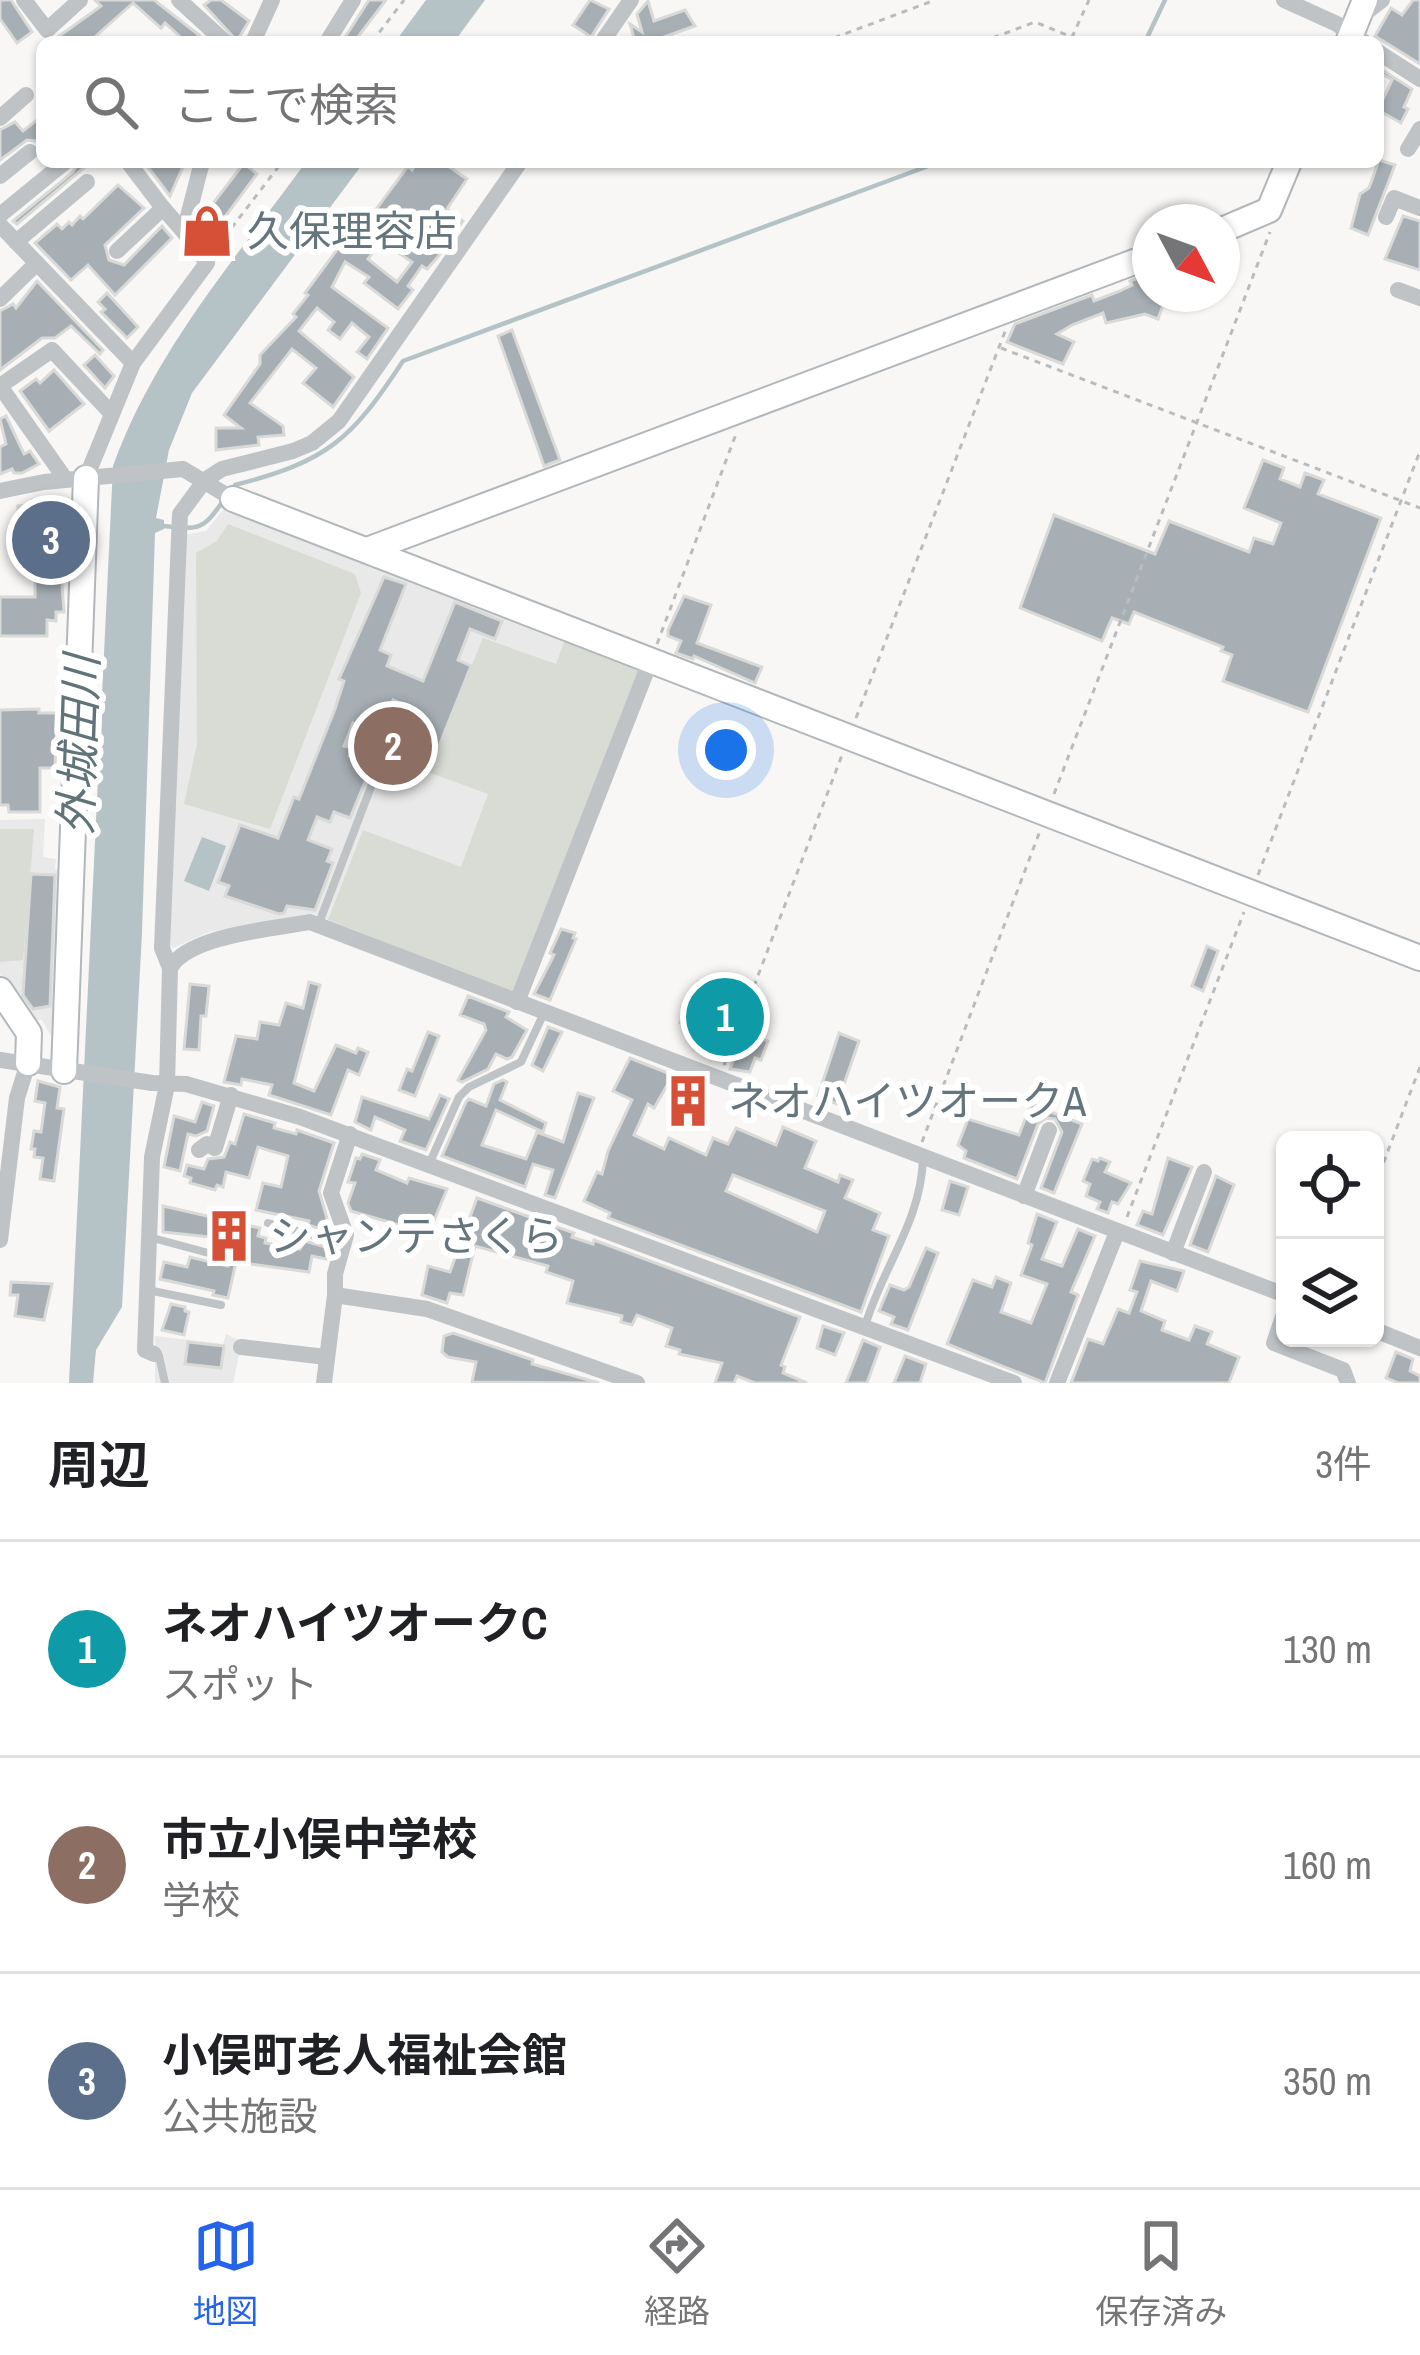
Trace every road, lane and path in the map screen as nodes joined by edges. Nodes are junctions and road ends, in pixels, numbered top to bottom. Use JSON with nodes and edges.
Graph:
{"nodes":[{"id":1,"x":24,"y":0,"type":"edge"},
{"id":2,"x":80,"y":0,"type":"edge"},
{"id":3,"x":179,"y":0,"type":"edge"},
{"id":4,"x":272,"y":0,"type":"edge"},
{"id":5,"x":353,"y":0,"type":"edge"},
{"id":6,"x":404,"y":0,"type":"edge"},
{"id":7,"x":631,"y":0,"type":"edge"},
{"id":8,"x":935,"y":0,"type":"edge"},
{"id":9,"x":1089,"y":0,"type":"edge"},
{"id":10,"x":1284,"y":0,"type":"edge"},
{"id":11,"x":1382,"y":0,"type":"edge"},
{"id":12,"x":1357,"y":27,"type":"edge"},
{"id":13,"x":849,"y":32,"type":"junction"},
{"id":14,"x":218,"y":36,"type":"edge"},
{"id":15,"x":256,"y":36,"type":"edge"},
{"id":16,"x":331,"y":36,"type":"edge"},
{"id":17,"x":377,"y":36,"type":"edge"},
{"id":18,"x":606,"y":36,"type":"edge"},
{"id":19,"x":839,"y":36,"type":"edge"},
{"id":20,"x":851,"y":36,"type":"edge"},
{"id":21,"x":998,"y":36,"type":"edge"},
{"id":22,"x":1070,"y":36,"type":"edge"},
{"id":23,"x":1072,"y":36,"type":"edge"},
{"id":24,"x":1384,"y":56,"type":"edge"},
{"id":25,"x":1420,"y":79,"type":"edge"},
{"id":26,"x":26,"y":95,"type":"dead end"},
{"id":27,"x":0,"y":118,"type":"edge"},
{"id":28,"x":1420,"y":129,"type":"edge"},
{"id":29,"x":1408,"y":148,"type":"dead end"},
{"id":30,"x":30,"y":152,"type":"dead end"},
{"id":31,"x":58,"y":168,"type":"edge"},
{"id":32,"x":200,"y":168,"type":"edge"},
{"id":33,"x":277,"y":168,"type":"edge"},
{"id":34,"x":516,"y":168,"type":"edge"},
{"id":35,"x":1287,"y":168,"type":"edge"},
{"id":36,"x":134,"y":169,"type":"edge"},
{"id":37,"x":0,"y":176,"type":"edge"},
{"id":38,"x":87,"y":182,"type":"dead end"},
{"id":39,"x":1272,"y":205,"type":"junction"},
{"id":40,"x":163,"y":208,"type":"junction"},
{"id":41,"x":1420,"y":208,"type":"edge"},
{"id":42,"x":0,"y":215,"type":"edge"},
{"id":43,"x":1386,"y":217,"type":"dead end"},
{"id":44,"x":1240,"y":223,"type":"edge"},
{"id":45,"x":0,"y":225,"type":"edge"},
{"id":46,"x":184,"y":232,"type":"junction"},
{"id":47,"x":16,"y":242,"type":"junction"},
{"id":48,"x":117,"y":251,"type":"dead end"},
{"id":49,"x":37,"y":263,"type":"junction"},
{"id":50,"x":207,"y":263,"type":"junction"},
{"id":51,"x":1132,"y":263,"type":"edge"},
{"id":52,"x":1398,"y":290,"type":"dead end"},
{"id":53,"x":1420,"y":298,"type":"edge"},
{"id":54,"x":0,"y":299,"type":"edge"},
{"id":55,"x":1005,"y":310,"type":"junction"},
{"id":56,"x":1000,"y":348,"type":"junction"},
{"id":57,"x":133,"y":363,"type":"junction"},
{"id":58,"x":0,"y":386,"type":"edge"},
{"id":59,"x":6,"y":403,"type":"edge"},
{"id":60,"x":746,"y":406,"type":"junction"},
{"id":61,"x":112,"y":413,"type":"junction"},
{"id":62,"x":1197,"y":421,"type":"junction"},
{"id":63,"x":1420,"y":451,"type":"edge"},
{"id":64,"x":83,"y":478,"type":"junction"},
{"id":65,"x":205,"y":480,"type":"junction"},
{"id":66,"x":0,"y":491,"type":"edge"},
{"id":67,"x":227,"y":497,"type":"joint"},
{"id":68,"x":1401,"y":501,"type":"junction"},
{"id":69,"x":1420,"y":508,"type":"edge"},
{"id":70,"x":367,"y":550,"type":"junction"},
{"id":71,"x":650,"y":662,"type":"junction"},
{"id":72,"x":848,"y":738,"type":"junction"},
{"id":73,"x":377,"y":771,"type":"dead end"},
{"id":74,"x":1047,"y":814,"type":"junction"},
{"id":75,"x":1251,"y":892,"type":"junction"},
{"id":76,"x":318,"y":925,"type":"junction"},
{"id":77,"x":1420,"y":958,"type":"edge"},
{"id":78,"x":170,"y":968,"type":"junction"},
{"id":79,"x":0,"y":990,"type":"edge"},
{"id":80,"x":517,"y":1002,"type":"junction"},
{"id":81,"x":544,"y":1014,"type":"junction"},
{"id":82,"x":0,"y":1060,"type":"edge"},
{"id":83,"x":28,"y":1063,"type":"junction"},
{"id":84,"x":1420,"y":1067,"type":"edge"},
{"id":85,"x":67,"y":1071,"type":"junction"},
{"id":86,"x":163,"y":1078,"type":"junction"},
{"id":87,"x":719,"y":1079,"type":"junction"},
{"id":88,"x":231,"y":1096,"type":"junction"},
{"id":89,"x":17,"y":1097,"type":"junction"},
{"id":90,"x":0,"y":1115,"type":"edge"},
{"id":91,"x":1049,"y":1130,"type":"dead end"},
{"id":92,"x":350,"y":1134,"type":"junction"},
{"id":93,"x":199,"y":1150,"type":"dead end"},
{"id":94,"x":920,"y":1156,"type":"junction"},
{"id":95,"x":1384,"y":1161,"type":"edge"},
{"id":96,"x":429,"y":1164,"type":"junction"},
{"id":97,"x":1204,"y":1172,"type":"dead end"},
{"id":98,"x":1024,"y":1196,"type":"junction"},
{"id":99,"x":268,"y":1222,"type":"dead end"},
{"id":100,"x":1120,"y":1233,"type":"junction"},
{"id":101,"x":148,"y":1237,"type":"junction"},
{"id":102,"x":0,"y":1240,"type":"edge"},
{"id":103,"x":343,"y":1243,"type":"junction"},
{"id":104,"x":1173,"y":1253,"type":"junction"},
{"id":105,"x":227,"y":1258,"type":"dead end"},
{"id":106,"x":146,"y":1290,"type":"junction"},
{"id":107,"x":1276,"y":1292,"type":"edge"},
{"id":108,"x":335,"y":1295,"type":"junction"},
{"id":109,"x":220,"y":1305,"type":"dead end"},
{"id":110,"x":865,"y":1326,"type":"junction"},
{"id":111,"x":1384,"y":1334,"type":"edge"},
{"id":112,"x":241,"y":1347,"type":"dead end"},
{"id":113,"x":1284,"y":1347,"type":"edge"},
{"id":114,"x":1420,"y":1348,"type":"edge"},
{"id":115,"x":154,"y":1354,"type":"joint"},
{"id":116,"x":326,"y":1357,"type":"junction"},
{"id":117,"x":165,"y":1383,"type":"edge"},
{"id":118,"x":323,"y":1383,"type":"edge"},
{"id":119,"x":637,"y":1383,"type":"edge"},
{"id":120,"x":1014,"y":1383,"type":"edge"},
{"id":121,"x":1057,"y":1383,"type":"edge"},
{"id":122,"x":1348,"y":1383,"type":"edge"}],
"edges":[{"from":1,"to":2,"type":"street"},
{"from":3,"to":14,"type":"street"},
{"from":4,"to":15,"type":"street"},
{"from":5,"to":16,"type":"street"},
{"from":6,"to":17,"type":"path"},
{"from":7,"to":18,"type":"street"},
{"from":8,"to":13,"type":"path"},
{"from":9,"to":23,"type":"path"},
{"from":10,"to":12,"type":"street"},
{"from":11,"to":12,"type":"street"},
{"from":13,"to":19,"type":"path"},
{"from":13,"to":20,"type":"path"},
{"from":21,"to":22,"type":"path"},
{"from":24,"to":25,"type":"street"},
{"from":26,"to":27,"type":"street"},
{"from":28,"to":29,"type":"street"},
{"from":30,"to":37,"type":"street"},
{"from":31,"to":42,"type":"street"},
{"from":32,"to":46,"type":"street"},
{"from":33,"to":50,"type":"path"},
{"from":34,"to":65,"type":"street"},
{"from":35,"to":39,"type":"street"},
{"from":36,"to":40,"type":"street"},
{"from":38,"to":47,"type":"street"},
{"from":39,"to":44,"type":"street"},
{"from":39,"to":62,"type":"path"},
{"from":40,"to":46,"type":"street"},
{"from":40,"to":48,"type":"street"},
{"from":41,"to":43,"type":"street"},
{"from":45,"to":47,"type":"street"},
{"from":46,"to":50,"type":"street"},
{"from":47,"to":49,"type":"street"},
{"from":49,"to":54,"type":"street"},
{"from":49,"to":57,"type":"street"},
{"from":50,"to":57,"type":"street"},
{"from":51,"to":55,"type":"street"},
{"from":52,"to":53,"type":"street"},
{"from":55,"to":56,"type":"path"},
{"from":55,"to":60,"type":"street"},
{"from":56,"to":62,"type":"path"},
{"from":56,"to":72,"type":"path"},
{"from":57,"to":61,"type":"street"},
{"from":58,"to":59,"type":"street"},
{"from":58,"to":61,"type":"street"},
{"from":59,"to":64,"type":"street"},
{"from":60,"to":70,"type":"street"},
{"from":60,"to":71,"type":"path"},
{"from":61,"to":64,"type":"street"},
{"from":62,"to":68,"type":"path"},
{"from":62,"to":74,"type":"path"},
{"from":63,"to":68,"type":"path"},
{"from":64,"to":65,"type":"street"},
{"from":64,"to":66,"type":"street"},
{"from":64,"to":85,"type":"street"},
{"from":65,"to":67,"type":"street"},
{"from":65,"to":78,"type":"street"},
{"from":67,"to":70,"type":"street"},
{"from":68,"to":69,"type":"path"},
{"from":68,"to":75,"type":"path"},
{"from":70,"to":71,"type":"street"},
{"from":71,"to":72,"type":"street"},
{"from":71,"to":80,"type":"street"},
{"from":72,"to":74,"type":"street"},
{"from":72,"to":87,"type":"path"},
{"from":73,"to":76,"type":"lane"},
{"from":74,"to":75,"type":"street"},
{"from":74,"to":94,"type":"path"},
{"from":75,"to":77,"type":"street"},
{"from":75,"to":100,"type":"path"},
{"from":76,"to":78,"type":"street"},
{"from":76,"to":80,"type":"street"},
{"from":78,"to":86,"type":"street"},
{"from":79,"to":83,"type":"street"},
{"from":80,"to":81,"type":"street"},
{"from":81,"to":87,"type":"street"},
{"from":81,"to":96,"type":"lane"},
{"from":82,"to":83,"type":"street"},
{"from":83,"to":85,"type":"street"},
{"from":83,"to":89,"type":"street"},
{"from":84,"to":95,"type":"path"},
{"from":85,"to":86,"type":"street"},
{"from":86,"to":88,"type":"street"},
{"from":86,"to":101,"type":"street"},
{"from":87,"to":94,"type":"street"},
{"from":88,"to":92,"type":"street"},
{"from":88,"to":93,"type":"street"},
{"from":89,"to":90,"type":"street"},
{"from":89,"to":102,"type":"street"},
{"from":91,"to":98,"type":"street"},
{"from":92,"to":96,"type":"street"},
{"from":92,"to":103,"type":"street"},
{"from":94,"to":98,"type":"street"},
{"from":94,"to":110,"type":"lane"},
{"from":96,"to":110,"type":"street"},
{"from":97,"to":104,"type":"street"},
{"from":98,"to":100,"type":"street"},
{"from":99,"to":103,"type":"lane"},
{"from":100,"to":104,"type":"street"},
{"from":100,"to":121,"type":"street"},
{"from":101,"to":105,"type":"lane"},
{"from":101,"to":106,"type":"street"},
{"from":103,"to":108,"type":"street"},
{"from":104,"to":107,"type":"street"},
{"from":106,"to":109,"type":"lane"},
{"from":106,"to":115,"type":"street"},
{"from":108,"to":116,"type":"street"},
{"from":108,"to":119,"type":"street"},
{"from":110,"to":120,"type":"street"},
{"from":111,"to":114,"type":"street"},
{"from":112,"to":116,"type":"street"},
{"from":113,"to":122,"type":"street"},
{"from":115,"to":117,"type":"lane"},
{"from":116,"to":118,"type":"street"}]}
